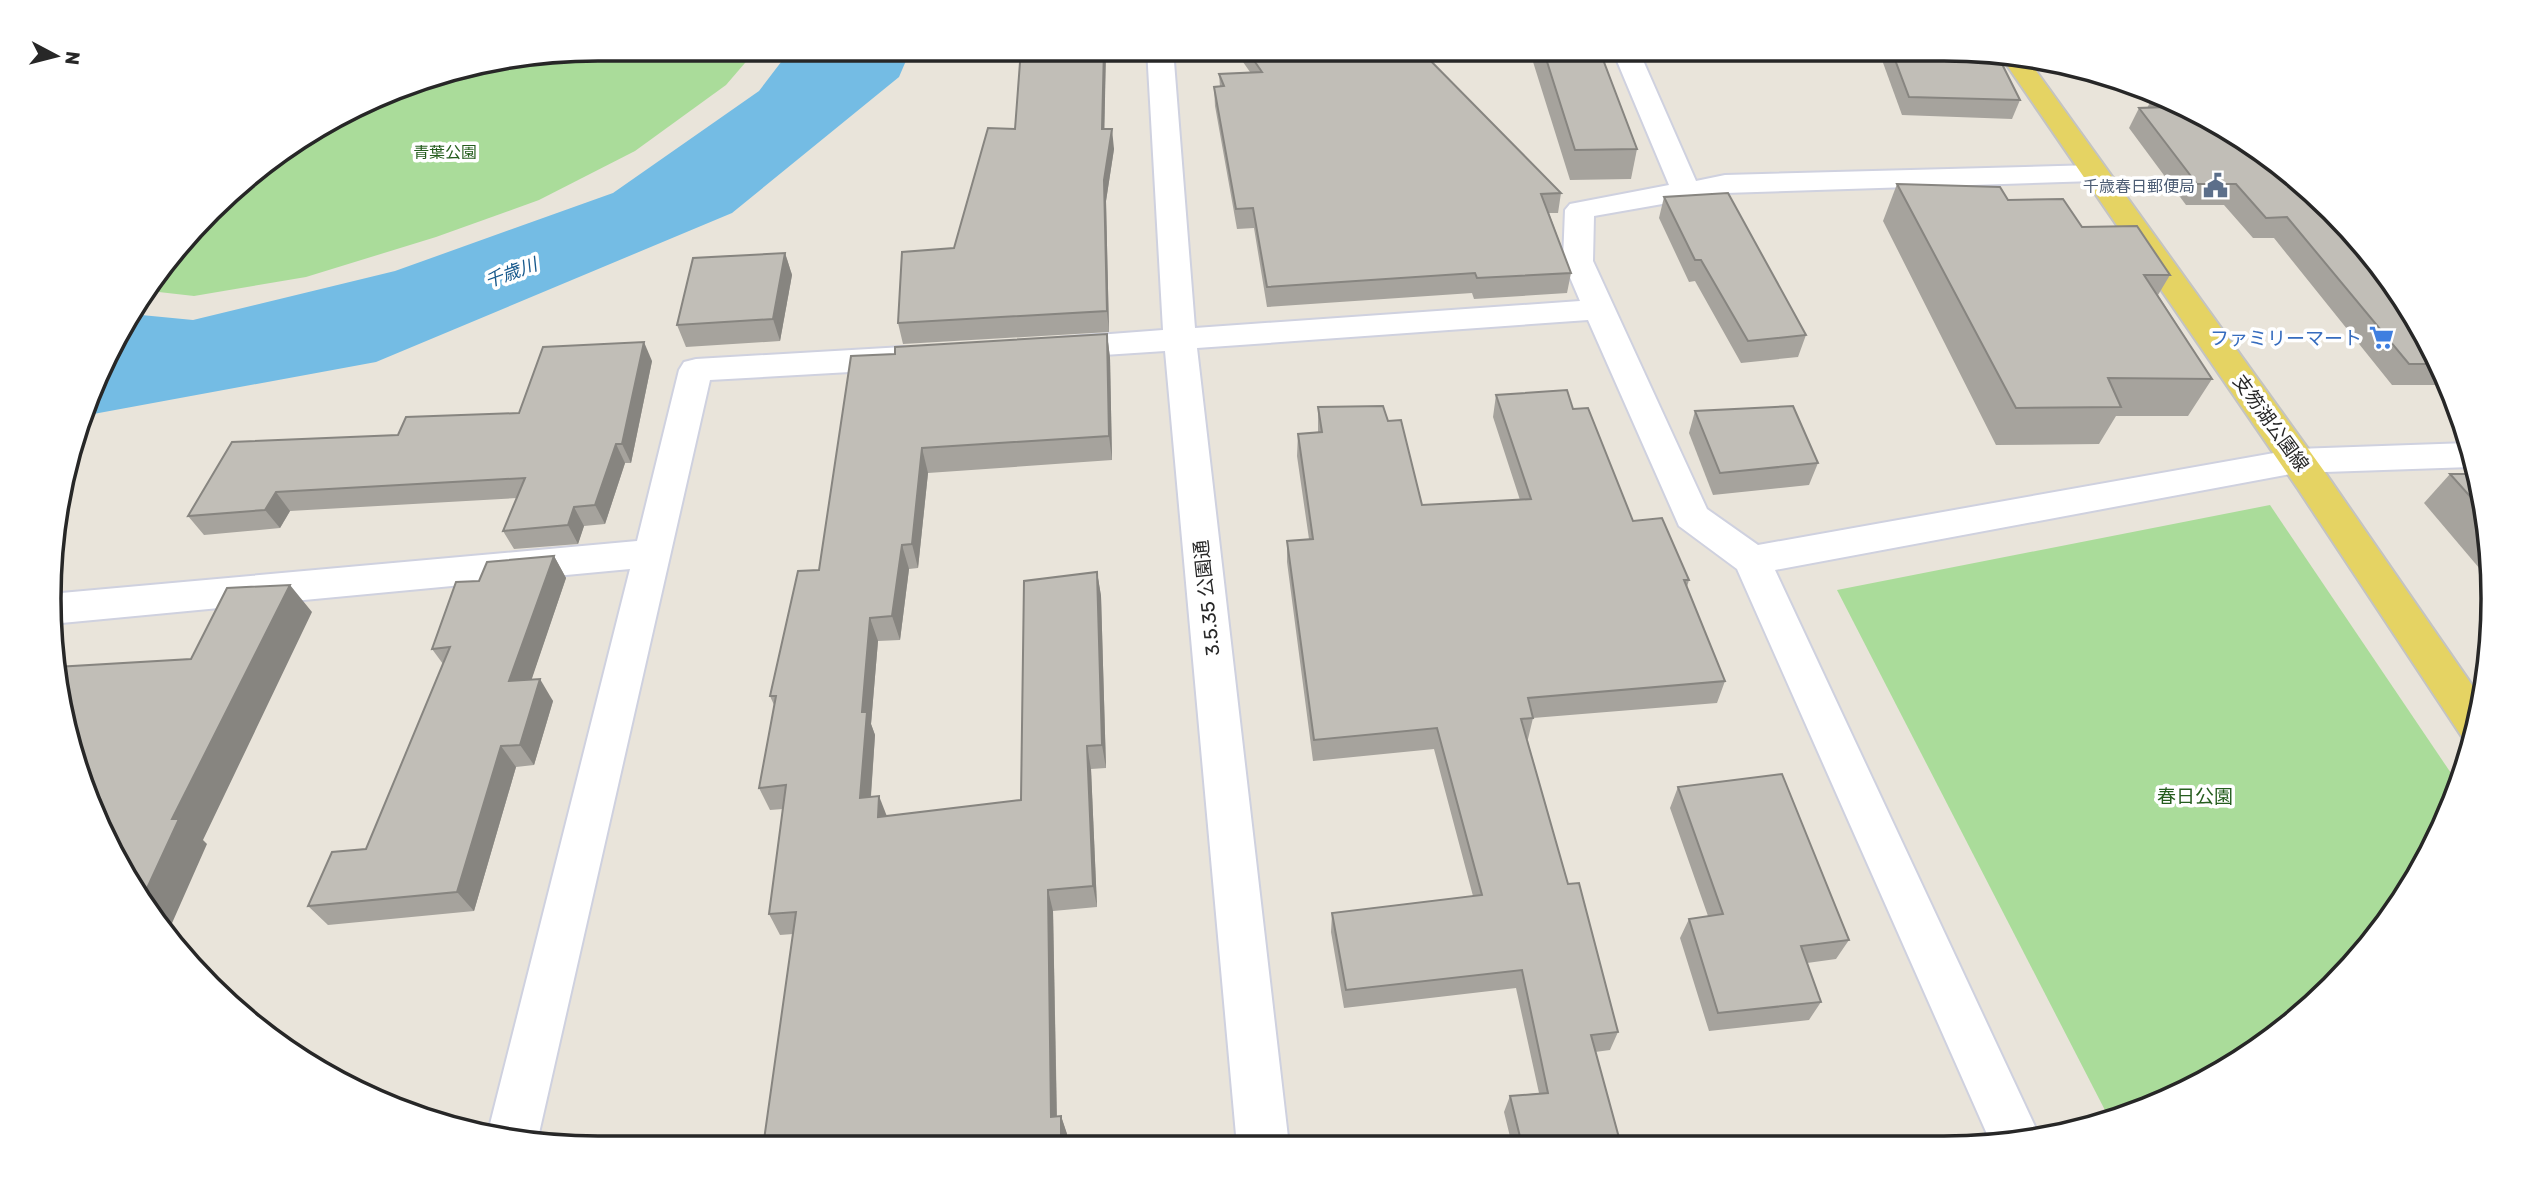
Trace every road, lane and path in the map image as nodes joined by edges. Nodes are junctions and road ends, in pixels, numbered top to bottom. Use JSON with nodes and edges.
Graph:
{"nodes":[{"id":1,"x":1166,"y":61,"type":"edge"},
{"id":2,"x":1630,"y":61,"type":"edge"},
{"id":3,"x":2020,"y":67,"type":"edge"},
{"id":4,"x":2094,"y":173,"type":"junction"},
{"id":5,"x":1686,"y":191,"type":"junction"},
{"id":6,"x":1600,"y":309,"type":"junction"},
{"id":7,"x":1180,"y":341,"type":"junction"},
{"id":8,"x":1028,"y":350,"type":"edge"},
{"id":9,"x":931,"y":356,"type":"edge"},
{"id":10,"x":2461,"y":455,"type":"edge"},
{"id":11,"x":2297,"y":461,"type":"junction"},
{"id":12,"x":652,"y":553,"type":"junction"},
{"id":13,"x":1752,"y":560,"type":"junction"},
{"id":14,"x":61,"y":608,"type":"edge"},
{"id":15,"x":2468,"y":712,"type":"edge"},
{"id":16,"x":514,"y":1129,"type":"edge"},
{"id":17,"x":2012,"y":1131,"type":"edge"},
{"id":18,"x":1261,"y":1136,"type":"edge"}],
"edges":[{"from":1,"to":7,"type":"street","name":"3.5.35 公園通"},
{"from":2,"to":5,"type":"street"},
{"from":3,"to":4,"type":"main road","name":"支笏湖公園線"},
{"from":4,"to":5,"type":"street"},
{"from":4,"to":11,"type":"main road","name":"支笏湖公園線"},
{"from":5,"to":6,"type":"street"},
{"from":6,"to":7,"type":"street"},
{"from":6,"to":13,"type":"street"},
{"from":7,"to":8,"type":"street"},
{"from":7,"to":18,"type":"street","name":"3.5.35 公園通"},
{"from":9,"to":12,"type":"street"},
{"from":10,"to":11,"type":"street"},
{"from":11,"to":13,"type":"street"},
{"from":11,"to":15,"type":"main road","name":"支笏湖公園線"},
{"from":12,"to":14,"type":"street"},
{"from":12,"to":16,"type":"street"},
{"from":13,"to":17,"type":"street"}]}
